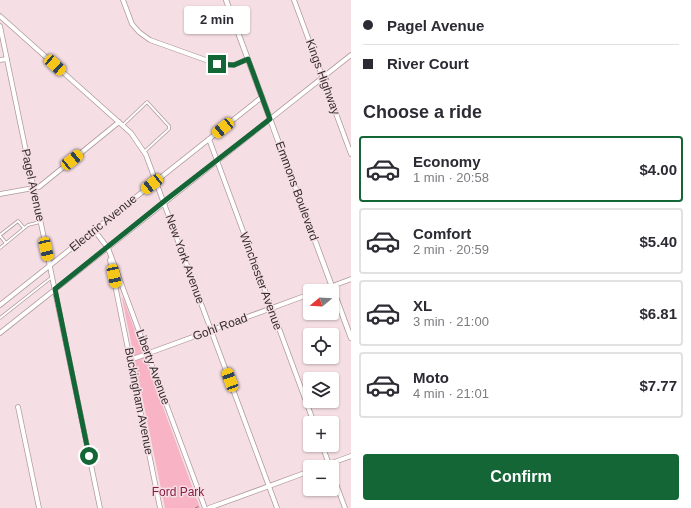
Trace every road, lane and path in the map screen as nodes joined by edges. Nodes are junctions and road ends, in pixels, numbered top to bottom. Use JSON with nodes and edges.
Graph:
{"nodes":[{"id":1,"x":123,"y":0,"type":"edge"},
{"id":2,"x":226,"y":0,"type":"edge"},
{"id":3,"x":294,"y":0,"type":"edge"},
{"id":4,"x":0,"y":16,"type":"edge"},
{"id":5,"x":0,"y":26,"type":"edge"},
{"id":6,"x":351,"y":55,"type":"edge"},
{"id":7,"x":7,"y":59,"type":"junction"},
{"id":8,"x":248,"y":59,"type":"junction"},
{"id":9,"x":0,"y":60,"type":"edge"},
{"id":10,"x":323,"y":78,"type":"junction"},
{"id":11,"x":262,"y":97,"type":"junction"},
{"id":12,"x":270,"y":119,"type":"junction"},
{"id":13,"x":121,"y":124,"type":"junction"},
{"id":14,"x":209,"y":139,"type":"junction"},
{"id":15,"x":144,"y":152,"type":"junction"},
{"id":16,"x":351,"y":154,"type":"edge"},
{"id":17,"x":217,"y":161,"type":"junction"},
{"id":18,"x":156,"y":180,"type":"junction"},
{"id":19,"x":34,"y":189,"type":"junction"},
{"id":20,"x":0,"y":194,"type":"edge"},
{"id":21,"x":164,"y":202,"type":"junction"},
{"id":22,"x":40,"y":222,"type":"junction"},
{"id":23,"x":24,"y":228,"type":"junction"},
{"id":24,"x":94,"y":230,"type":"junction"},
{"id":25,"x":0,"y":236,"type":"edge"},
{"id":26,"x":6,"y":243,"type":"junction"},
{"id":27,"x":0,"y":248,"type":"edge"},
{"id":28,"x":108,"y":248,"type":"junction"},
{"id":29,"x":50,"y":265,"type":"junction"},
{"id":30,"x":52,"y":277,"type":"junction"},
{"id":31,"x":351,"y":279,"type":"edge"},
{"id":32,"x":331,"y":284,"type":"edge"},
{"id":33,"x":337,"y":284,"type":"edge"},
{"id":34,"x":55,"y":289,"type":"junction"},
{"id":35,"x":303,"y":297,"type":"edge"},
{"id":36,"x":0,"y":305,"type":"edge"},
{"id":37,"x":339,"y":305,"type":"edge"},
{"id":38,"x":271,"y":309,"type":"junction"},
{"id":39,"x":0,"y":318,"type":"edge"},
{"id":40,"x":212,"y":330,"type":"junction"},
{"id":41,"x":0,"y":333,"type":"edge"},
{"id":42,"x":351,"y":338,"type":"edge"},
{"id":43,"x":148,"y":354,"type":"junction"},
{"id":44,"x":130,"y":360,"type":"junction"},
{"id":45,"x":18,"y":407,"type":"dead end"},
{"id":46,"x":311,"y":416,"type":"edge"},
{"id":47,"x":351,"y":456,"type":"edge"},
{"id":48,"x":339,"y":461,"type":"edge"},
{"id":49,"x":303,"y":474,"type":"edge"},
{"id":50,"x":268,"y":486,"type":"junction"},
{"id":51,"x":339,"y":492,"type":"edge"},
{"id":52,"x":39,"y":508,"type":"edge"},
{"id":53,"x":100,"y":508,"type":"edge"},
{"id":54,"x":160,"y":508,"type":"edge"},
{"id":55,"x":205,"y":508,"type":"edge"},
{"id":56,"x":208,"y":508,"type":"edge"},
{"id":57,"x":277,"y":508,"type":"edge"},
{"id":58,"x":345,"y":508,"type":"edge"}],
"edges":[{"from":1,"to":8,"type":"street"},
{"from":2,"to":8,"type":"street","name":"Emmons Boulevard"},
{"from":3,"to":10,"type":"street","name":"Kings Highway"},
{"from":4,"to":13,"type":"street","name":"New York Avenue"},
{"from":5,"to":7,"type":"street","name":"Pagel Avenue"},
{"from":6,"to":10,"type":"street","name":"Electric Avenue"},
{"from":7,"to":9,"type":"street"},
{"from":7,"to":19,"type":"street","name":"Pagel Avenue"},
{"from":8,"to":11,"type":"street","name":"Emmons Boulevard"},
{"from":10,"to":12,"type":"street","name":"Electric Avenue"},
{"from":10,"to":16,"type":"street","name":"Kings Highway"},
{"from":11,"to":12,"type":"street","name":"Emmons Boulevard"},
{"from":11,"to":14,"type":"street","name":"Electric Avenue"},
{"from":12,"to":17,"type":"street","name":"Electric Avenue"},
{"from":12,"to":32,"type":"street","name":"Emmons Boulevard"},
{"from":13,"to":15,"type":"street","name":"New York Avenue"},
{"from":13,"to":15,"type":"lane"},
{"from":13,"to":19,"type":"street"},
{"from":14,"to":17,"type":"street","name":"Winchester Avenue"},
{"from":14,"to":18,"type":"street","name":"Electric Avenue"},
{"from":15,"to":18,"type":"street","name":"New York Avenue"},
{"from":17,"to":21,"type":"street","name":"Electric Avenue"},
{"from":17,"to":38,"type":"street","name":"Winchester Avenue"},
{"from":18,"to":21,"type":"street","name":"New York Avenue"},
{"from":18,"to":24,"type":"street","name":"Electric Avenue"},
{"from":19,"to":20,"type":"street"},
{"from":19,"to":22,"type":"street","name":"Pagel Avenue"},
{"from":21,"to":28,"type":"street","name":"Electric Avenue"},
{"from":21,"to":40,"type":"street","name":"New York Avenue"},
{"from":22,"to":23,"type":"lane"},
{"from":22,"to":29,"type":"street","name":"Pagel Avenue"},
{"from":23,"to":25,"type":"lane"},
{"from":23,"to":26,"type":"lane"},
{"from":24,"to":28,"type":"street","name":"Liberty Avenue"},
{"from":24,"to":29,"type":"street","name":"Electric Avenue"},
{"from":25,"to":26,"type":"lane"},
{"from":26,"to":27,"type":"lane"},
{"from":28,"to":34,"type":"street","name":"Electric Avenue"},
{"from":28,"to":43,"type":"street","name":"Liberty Avenue"},
{"from":28,"to":44,"type":"street","name":"Buckingham Avenue"},
{"from":29,"to":30,"type":"street","name":"Pagel Avenue"},
{"from":29,"to":36,"type":"street","name":"Electric Avenue"},
{"from":30,"to":34,"type":"street","name":"Pagel Avenue"},
{"from":30,"to":39,"type":"lane"},
{"from":31,"to":33,"type":"street"},
{"from":34,"to":41,"type":"street","name":"Electric Avenue"},
{"from":34,"to":53,"type":"street","name":"Pagel Avenue"},
{"from":35,"to":38,"type":"street","name":"Gohl Road"},
{"from":37,"to":42,"type":"street","name":"Emmons Boulevard"},
{"from":38,"to":40,"type":"street","name":"Gohl Road"},
{"from":38,"to":46,"type":"street","name":"Winchester Avenue"},
{"from":40,"to":43,"type":"street","name":"Gohl Road"},
{"from":40,"to":50,"type":"street","name":"New York Avenue"},
{"from":43,"to":44,"type":"street","name":"Gohl Road"},
{"from":43,"to":55,"type":"street","name":"Liberty Avenue"},
{"from":44,"to":54,"type":"street","name":"Buckingham Avenue"},
{"from":45,"to":52,"type":"street"},
{"from":47,"to":48,"type":"street"},
{"from":49,"to":50,"type":"street"},
{"from":50,"to":56,"type":"street"},
{"from":50,"to":57,"type":"street","name":"New York Avenue"},
{"from":51,"to":58,"type":"street"}]}
